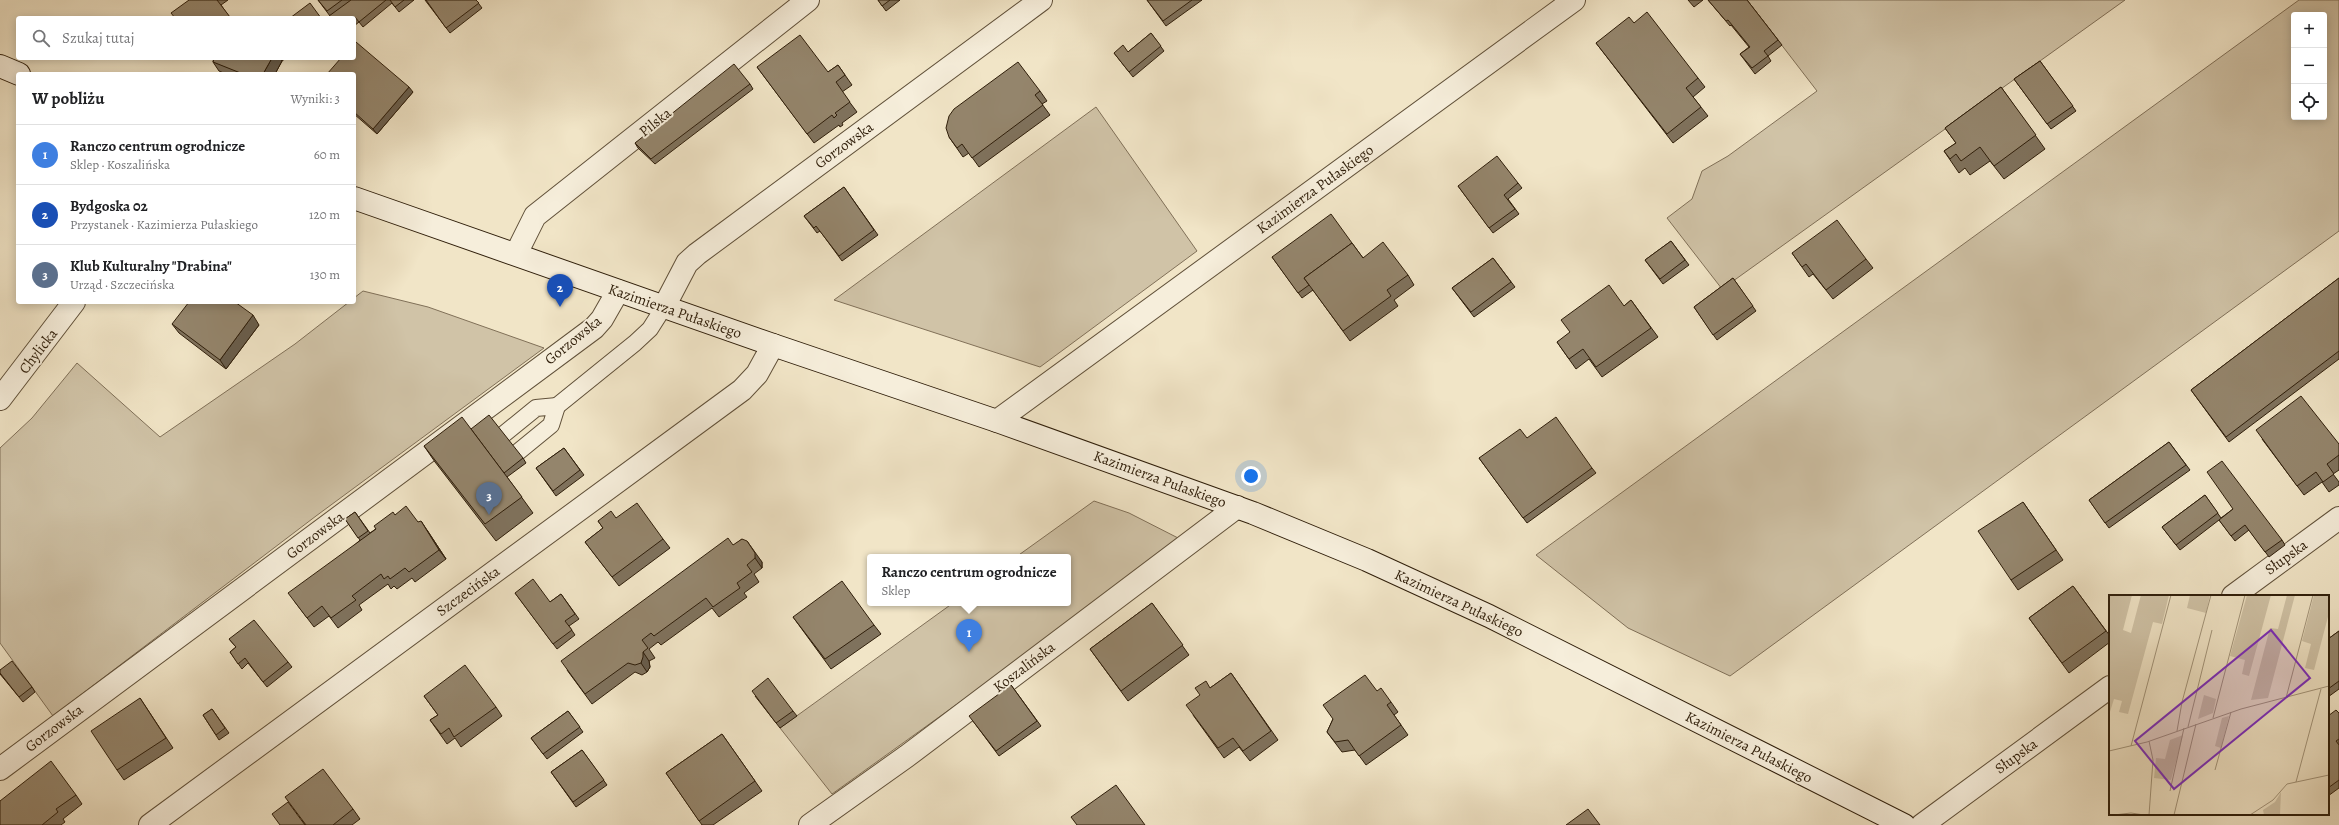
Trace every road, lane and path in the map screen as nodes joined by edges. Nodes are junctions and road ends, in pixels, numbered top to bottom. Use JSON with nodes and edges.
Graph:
{"nodes":[{"id":1,"x":808,"y":0,"type":"edge"},
{"id":2,"x":1041,"y":0,"type":"edge"},
{"id":3,"x":1574,"y":0,"type":"edge"},
{"id":4,"x":0,"y":66,"type":"edge"},
{"id":5,"x":16,"y":73,"type":"edge"},
{"id":6,"x":356,"y":199,"type":"edge"},
{"id":7,"x":516,"y":254,"type":"junction"},
{"id":8,"x":618,"y":292,"type":"junction"},
{"id":9,"x":72,"y":304,"type":"edge"},
{"id":10,"x":664,"y":307,"type":"junction"},
{"id":11,"x":773,"y":345,"type":"junction"},
{"id":12,"x":0,"y":399,"type":"edge"},
{"id":13,"x":557,"y":406,"type":"junction"},
{"id":14,"x":997,"y":421,"type":"junction"},
{"id":15,"x":504,"y":434,"type":"edge"},
{"id":16,"x":518,"y":452,"type":"edge"},
{"id":17,"x":1237,"y":507,"type":"junction"},
{"id":18,"x":2339,"y":518,"type":"edge"},
{"id":19,"x":2234,"y":595,"type":"edge"},
{"id":20,"x":2109,"y":687,"type":"edge"},
{"id":21,"x":0,"y":768,"type":"edge"},
{"id":22,"x":150,"y":825,"type":"edge"},
{"id":23,"x":810,"y":825,"type":"edge"},
{"id":24,"x":1904,"y":825,"type":"edge"},
{"id":25,"x":1922,"y":825,"type":"edge"}],
"edges":[{"from":1,"to":7,"type":"street","name":"Pilska"},
{"from":2,"to":10,"type":"street","name":"Gorzowska"},
{"from":3,"to":14,"type":"street","name":"Kazimierza Pułaskiego"},
{"from":4,"to":5,"type":"street"},
{"from":6,"to":7,"type":"street","name":"Kazimierza Pułaskiego"},
{"from":7,"to":8,"type":"street","name":"Kazimierza Pułaskiego"},
{"from":8,"to":10,"type":"street","name":"Kazimierza Pułaskiego"},
{"from":8,"to":21,"type":"street","name":"Gorzowska"},
{"from":9,"to":12,"type":"street","name":"Chylicka"},
{"from":10,"to":11,"type":"street","name":"Kazimierza Pułaskiego"},
{"from":10,"to":13,"type":"lane"},
{"from":11,"to":14,"type":"street","name":"Kazimierza Pułaskiego"},
{"from":11,"to":22,"type":"street","name":"Szczecińska"},
{"from":13,"to":15,"type":"lane"},
{"from":13,"to":16,"type":"lane"},
{"from":14,"to":17,"type":"street","name":"Kazimierza Pułaskiego"},
{"from":17,"to":23,"type":"street","name":"Koszalińska"},
{"from":17,"to":24,"type":"street","name":"Kazimierza Pułaskiego"},
{"from":18,"to":19,"type":"street","name":"Słupska"},
{"from":20,"to":25,"type":"street","name":"Słupska"}]}
